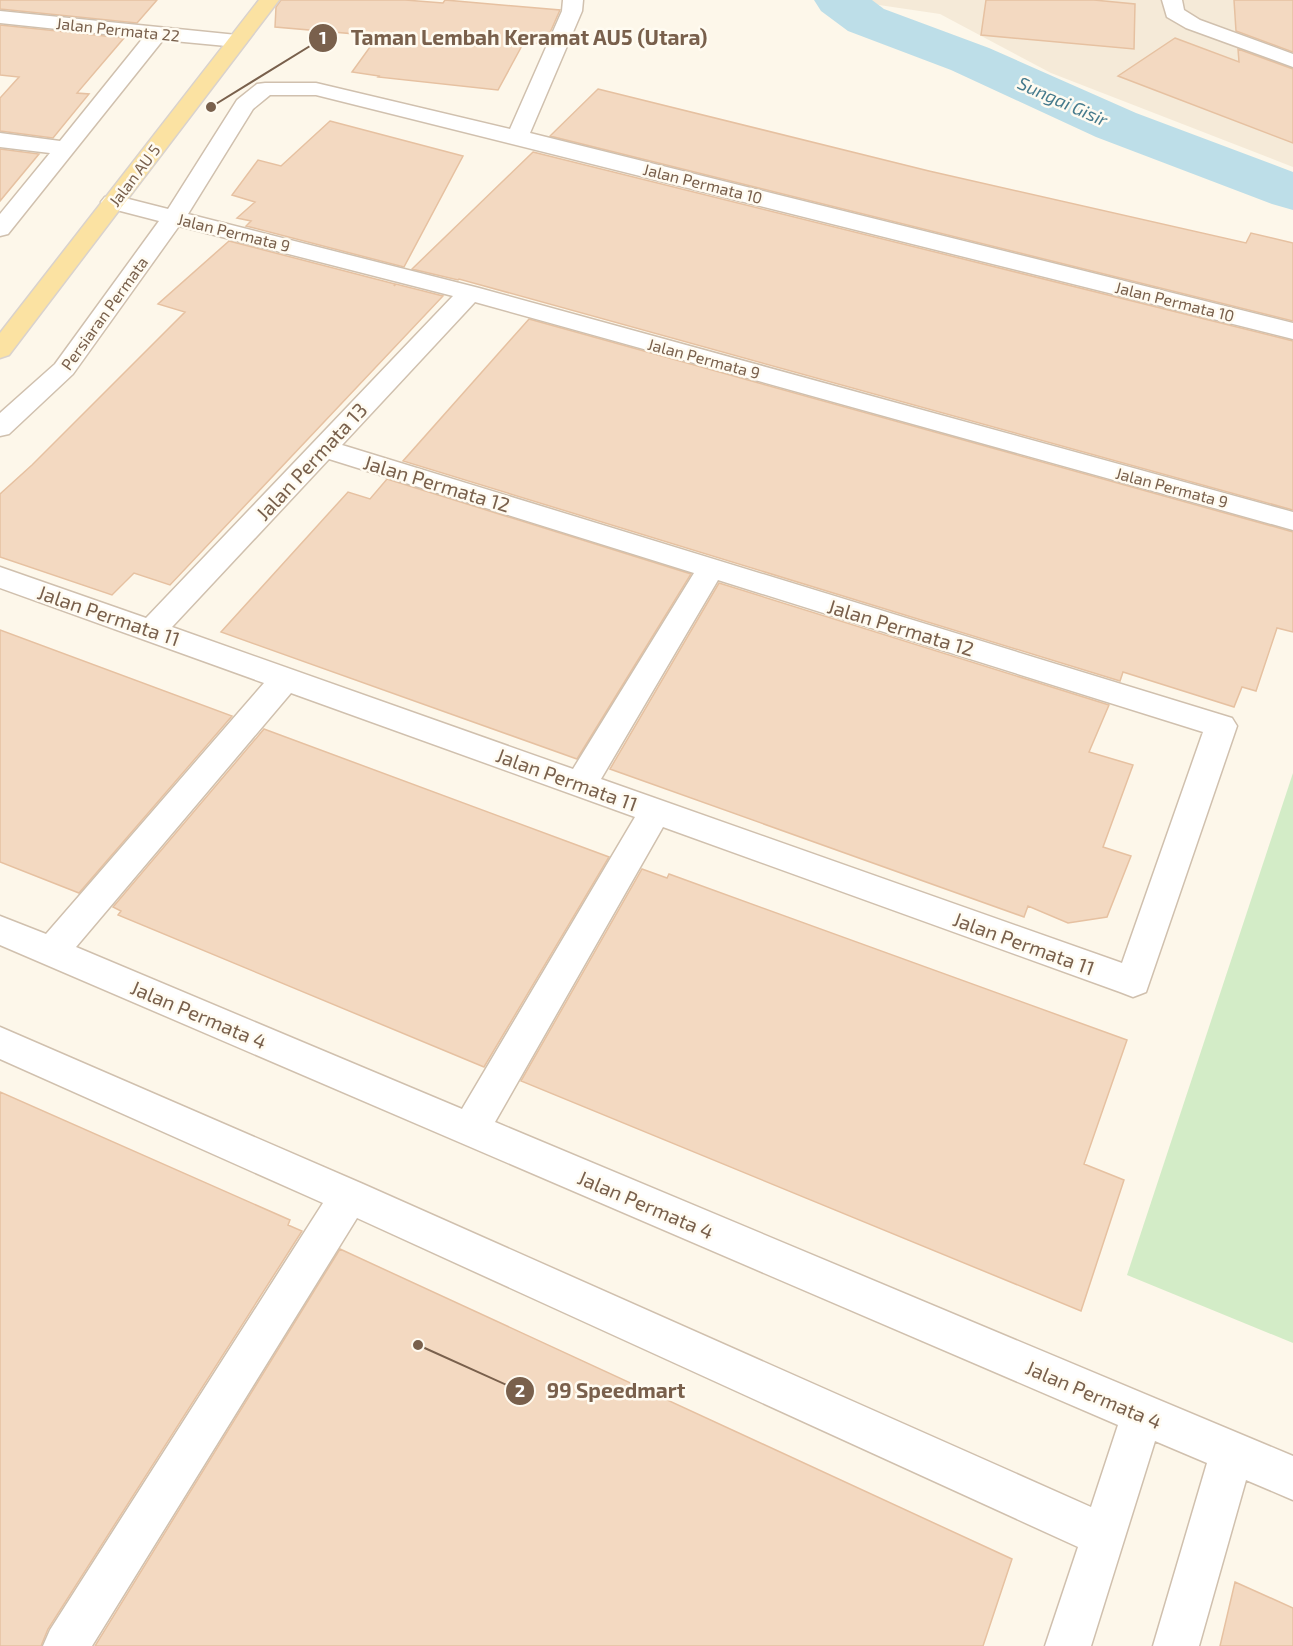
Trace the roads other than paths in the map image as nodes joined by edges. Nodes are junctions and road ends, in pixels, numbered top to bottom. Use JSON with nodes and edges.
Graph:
{"nodes":[{"id":1,"x":269,"y":0,"type":"edge"},
{"id":2,"x":573,"y":0,"type":"edge"},
{"id":3,"x":1172,"y":0,"type":"edge"},
{"id":4,"x":0,"y":17,"type":"edge"},
{"id":5,"x":158,"y":33,"type":"junction"},
{"id":6,"x":237,"y":41,"type":"junction"},
{"id":7,"x":1293,"y":61,"type":"edge"},
{"id":8,"x":517,"y":137,"type":"junction"},
{"id":9,"x":0,"y":140,"type":"edge"},
{"id":10,"x":65,"y":148,"type":"junction"},
{"id":11,"x":113,"y":202,"type":"junction"},
{"id":12,"x":174,"y":217,"type":"junction"},
{"id":13,"x":0,"y":229,"type":"edge"},
{"id":14,"x":470,"y":293,"type":"junction"},
{"id":15,"x":1293,"y":331,"type":"edge"},
{"id":16,"x":0,"y":350,"type":"edge"},
{"id":17,"x":0,"y":428,"type":"edge"},
{"id":18,"x":324,"y":448,"type":"junction"},
{"id":19,"x":1293,"y":521,"type":"edge"},
{"id":20,"x":711,"y":568,"type":"junction"},
{"id":21,"x":0,"y":577,"type":"edge"},
{"id":22,"x":152,"y":630,"type":"junction"},
{"id":23,"x":286,"y":678,"type":"junction"},
{"id":24,"x":581,"y":784,"type":"junction"},
{"id":25,"x":656,"y":811,"type":"junction"},
{"id":26,"x":0,"y":930,"type":"edge"},
{"id":27,"x":52,"y":951,"type":"junction"},
{"id":28,"x":1133,"y":981,"type":"joint"},
{"id":29,"x":0,"y":1042,"type":"edge"},
{"id":30,"x":470,"y":1130,"type":"junction"},
{"id":31,"x":349,"y":1196,"type":"junction"},
{"id":32,"x":1142,"y":1415,"type":"junction"},
{"id":33,"x":1232,"y":1452,"type":"junction"},
{"id":34,"x":1293,"y":1478,"type":"edge"},
{"id":35,"x":1104,"y":1536,"type":"junction"},
{"id":36,"x":66,"y":1646,"type":"edge"},
{"id":37,"x":1068,"y":1646,"type":"edge"},
{"id":38,"x":1176,"y":1646,"type":"edge"}],
"edges":[{"from":1,"to":6,"type":"main road","name":"Jalan AU 5"},
{"from":2,"to":8,"type":"street"},
{"from":3,"to":7,"type":"street"},
{"from":4,"to":5,"type":"street","name":"Jalan Permata 22"},
{"from":5,"to":6,"type":"street","name":"Jalan Permata 22"},
{"from":5,"to":10,"type":"street"},
{"from":6,"to":11,"type":"main road","name":"Jalan AU 5"},
{"from":8,"to":12,"type":"street","name":"Jalan Permata 10"},
{"from":8,"to":15,"type":"street","name":"Jalan Permata 10"},
{"from":9,"to":10,"type":"street"},
{"from":10,"to":13,"type":"street"},
{"from":11,"to":12,"type":"street","name":"Jalan Permata 9"},
{"from":11,"to":16,"type":"main road","name":"Jalan AU 5"},
{"from":12,"to":14,"type":"street","name":"Jalan Permata 9"},
{"from":12,"to":17,"type":"street","name":"Persiaran Permata"},
{"from":14,"to":18,"type":"street","name":"Jalan Permata 13"},
{"from":14,"to":19,"type":"street","name":"Jalan Permata 9"},
{"from":18,"to":20,"type":"street","name":"Jalan Permata 12"},
{"from":18,"to":22,"type":"street","name":"Jalan Permata 13"},
{"from":20,"to":24,"type":"street"},
{"from":20,"to":28,"type":"street","name":"Jalan Permata 12"},
{"from":21,"to":22,"type":"street","name":"Jalan Permata 11"},
{"from":22,"to":23,"type":"street","name":"Jalan Permata 11"},
{"from":23,"to":24,"type":"street","name":"Jalan Permata 11"},
{"from":23,"to":27,"type":"street"},
{"from":24,"to":25,"type":"street","name":"Jalan Permata 11"},
{"from":25,"to":28,"type":"street","name":"Jalan Permata 11"},
{"from":25,"to":30,"type":"street"},
{"from":26,"to":27,"type":"street","name":"Jalan Permata 4"},
{"from":27,"to":30,"type":"street","name":"Jalan Permata 4"},
{"from":29,"to":31,"type":"street"},
{"from":30,"to":32,"type":"street","name":"Jalan Permata 4"},
{"from":31,"to":35,"type":"street"},
{"from":31,"to":36,"type":"street"},
{"from":32,"to":33,"type":"street","name":"Jalan Permata 4"},
{"from":32,"to":35,"type":"street"},
{"from":33,"to":34,"type":"street","name":"Jalan Permata 4"},
{"from":33,"to":38,"type":"street"},
{"from":35,"to":37,"type":"street"}]}
